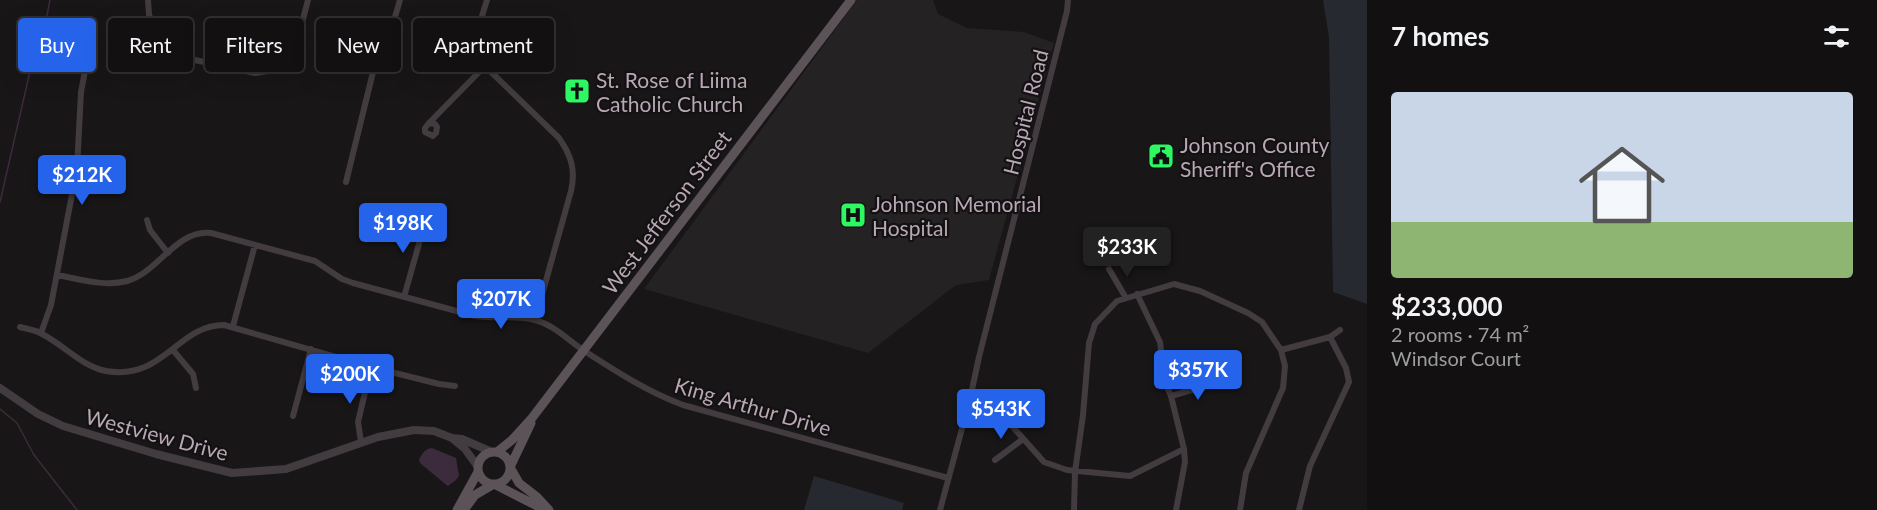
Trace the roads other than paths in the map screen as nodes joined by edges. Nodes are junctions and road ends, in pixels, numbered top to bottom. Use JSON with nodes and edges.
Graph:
{"nodes":[{"id":1,"x":148,"y":0,"type":"edge"},
{"id":2,"x":308,"y":0,"type":"edge"},
{"id":3,"x":400,"y":0,"type":"edge"},
{"id":4,"x":487,"y":0,"type":"edge"},
{"id":5,"x":850,"y":0,"type":"edge"},
{"id":6,"x":1068,"y":0,"type":"edge"},
{"id":7,"x":481,"y":18,"type":"edge"},
{"id":8,"x":85,"y":72,"type":"edge"},
{"id":9,"x":479,"y":72,"type":"edge"},
{"id":10,"x":491,"y":72,"type":"edge"},
{"id":11,"x":429,"y":123,"type":"dead end"},
{"id":12,"x":346,"y":182,"type":"dead end"},
{"id":13,"x":426,"y":219,"type":"dead end"},
{"id":14,"x":147,"y":220,"type":"dead end"},
{"id":15,"x":255,"y":245,"type":"junction"},
{"id":16,"x":168,"y":253,"type":"junction"},
{"id":17,"x":1108,"y":269,"type":"dead end"},
{"id":18,"x":57,"y":274,"type":"junction"},
{"id":19,"x":1137,"y":294,"type":"junction"},
{"id":20,"x":404,"y":297,"type":"junction"},
{"id":21,"x":1126,"y":298,"type":"junction"},
{"id":22,"x":535,"y":320,"type":"junction"},
{"id":23,"x":233,"y":326,"type":"junction"},
{"id":24,"x":20,"y":327,"type":"dead end"},
{"id":25,"x":1340,"y":330,"type":"dead end"},
{"id":26,"x":41,"y":333,"type":"junction"},
{"id":27,"x":1330,"y":337,"type":"junction"},
{"id":28,"x":311,"y":349,"type":"junction"},
{"id":29,"x":173,"y":350,"type":"junction"},
{"id":30,"x":1281,"y":350,"type":"junction"},
{"id":31,"x":584,"y":351,"type":"junction"},
{"id":32,"x":371,"y":367,"type":"junction"},
{"id":33,"x":1219,"y":382,"type":"dead end"},
{"id":34,"x":455,"y":386,"type":"dead end"},
{"id":35,"x":0,"y":388,"type":"edge"},
{"id":36,"x":195,"y":388,"type":"dead end"},
{"id":37,"x":1171,"y":396,"type":"junction"},
{"id":38,"x":970,"y":399,"type":"junction"},
{"id":39,"x":293,"y":416,"type":"dead end"},
{"id":40,"x":532,"y":418,"type":"junction"},
{"id":41,"x":452,"y":438,"type":"junction"},
{"id":42,"x":1023,"y":439,"type":"junction"},
{"id":43,"x":361,"y":442,"type":"junction"},
{"id":44,"x":1184,"y":449,"type":"junction"},
{"id":45,"x":495,"y":452,"type":"junction"},
{"id":46,"x":995,"y":460,"type":"dead end"},
{"id":47,"x":511,"y":467,"type":"junction"},
{"id":48,"x":478,"y":469,"type":"junction"},
{"id":49,"x":1075,"y":472,"type":"junction"},
{"id":50,"x":948,"y":478,"type":"junction"},
{"id":51,"x":494,"y":485,"type":"junction"},
{"id":52,"x":458,"y":510,"type":"edge"},
{"id":53,"x":464,"y":510,"type":"edge"},
{"id":54,"x":547,"y":510,"type":"edge"},
{"id":55,"x":940,"y":510,"type":"edge"},
{"id":56,"x":1074,"y":510,"type":"edge"},
{"id":57,"x":1176,"y":510,"type":"edge"},
{"id":58,"x":1240,"y":510,"type":"edge"},
{"id":59,"x":1299,"y":510,"type":"edge"}],
"edges":[{"from":1,"to":2,"type":"street"},
{"from":3,"to":12,"type":"street"},
{"from":4,"to":7,"type":"street"},
{"from":5,"to":31,"type":"main road","name":"West Jefferson Street"},
{"from":6,"to":38,"type":"street","name":"Hospital Road"},
{"from":8,"to":18,"type":"street"},
{"from":9,"to":11,"type":"street"},
{"from":10,"to":22,"type":"street"},
{"from":13,"to":20,"type":"street"},
{"from":14,"to":16,"type":"street"},
{"from":15,"to":16,"type":"street","name":"King Arthur Drive"},
{"from":15,"to":20,"type":"street","name":"King Arthur Drive"},
{"from":15,"to":23,"type":"street"},
{"from":16,"to":18,"type":"street","name":"King Arthur Drive"},
{"from":17,"to":21,"type":"street"},
{"from":18,"to":26,"type":"street"},
{"from":19,"to":21,"type":"street"},
{"from":19,"to":30,"type":"street"},
{"from":19,"to":37,"type":"street"},
{"from":20,"to":22,"type":"street","name":"King Arthur Drive"},
{"from":21,"to":49,"type":"street"},
{"from":22,"to":31,"type":"street","name":"King Arthur Drive"},
{"from":23,"to":28,"type":"street"},
{"from":23,"to":29,"type":"street"},
{"from":24,"to":26,"type":"street"},
{"from":25,"to":27,"type":"street"},
{"from":26,"to":29,"type":"street"},
{"from":27,"to":30,"type":"street"},
{"from":27,"to":59,"type":"street"},
{"from":28,"to":32,"type":"street"},
{"from":28,"to":39,"type":"street"},
{"from":29,"to":36,"type":"street"},
{"from":30,"to":58,"type":"street"},
{"from":31,"to":40,"type":"main road","name":"West Jefferson Street"},
{"from":31,"to":50,"type":"street","name":"King Arthur Drive"},
{"from":32,"to":34,"type":"street"},
{"from":32,"to":43,"type":"street"},
{"from":33,"to":37,"type":"street"},
{"from":35,"to":43,"type":"street","name":"Westview Drive"},
{"from":37,"to":44,"type":"street"},
{"from":38,"to":42,"type":"street"},
{"from":38,"to":50,"type":"street","name":"Hospital Road"},
{"from":40,"to":45,"type":"main road","name":"West Jefferson Street"},
{"from":40,"to":47,"type":"main road","name":"West Jefferson Street"},
{"from":41,"to":43,"type":"street","name":"Westview Drive"},
{"from":41,"to":45,"type":"street","name":"Westview Drive"},
{"from":41,"to":48,"type":"street"},
{"from":42,"to":46,"type":"street"},
{"from":42,"to":49,"type":"street"},
{"from":44,"to":49,"type":"street"},
{"from":44,"to":57,"type":"street"},
{"from":45,"to":47,"type":"main road"},
{"from":45,"to":48,"type":"main road"},
{"from":47,"to":51,"type":"main road"},
{"from":47,"to":54,"type":"main road"},
{"from":48,"to":51,"type":"main road"},
{"from":48,"to":52,"type":"main road"},
{"from":49,"to":56,"type":"street"},
{"from":50,"to":55,"type":"street","name":"Hospital Road"},
{"from":51,"to":53,"type":"main road"},
{"from":51,"to":54,"type":"main road"}]}
